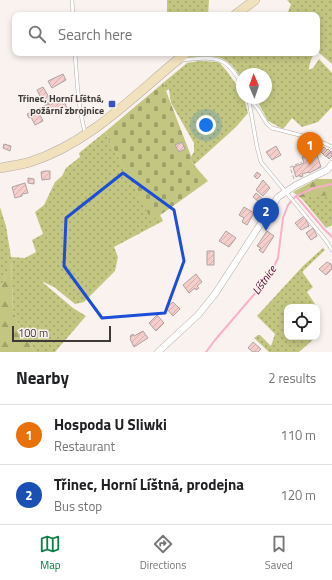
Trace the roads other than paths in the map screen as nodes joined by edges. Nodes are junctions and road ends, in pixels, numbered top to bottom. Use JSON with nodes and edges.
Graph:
{"nodes":[{"id":1,"x":72,"y":0,"type":"edge"},
{"id":2,"x":255,"y":0,"type":"edge"},
{"id":3,"x":73,"y":12,"type":"edge"},
{"id":4,"x":239,"y":12,"type":"edge"},
{"id":5,"x":75,"y":56,"type":"edge"},
{"id":6,"x":182,"y":56,"type":"edge"},
{"id":7,"x":176,"y":60,"type":"junction"},
{"id":8,"x":236,"y":74,"type":"edge"},
{"id":9,"x":250,"y":104,"type":"edge"},
{"id":10,"x":254,"y":104,"type":"edge"},
{"id":11,"x":86,"y":134,"type":"junction"},
{"id":12,"x":332,"y":147,"type":"edge"},
{"id":13,"x":332,"y":164,"type":"edge"},
{"id":14,"x":0,"y":168,"type":"edge"},
{"id":15,"x":285,"y":192,"type":"junction"},
{"id":16,"x":332,"y":250,"type":"edge"},
{"id":17,"x":158,"y":352,"type":"edge"}],
"edges":[{"from":1,"to":3,"type":"lane"},
{"from":2,"to":4,"type":"street"},
{"from":5,"to":11,"type":"lane"},
{"from":6,"to":7,"type":"street"},
{"from":7,"to":8,"type":"lane"},
{"from":7,"to":11,"type":"street"},
{"from":9,"to":15,"type":"lane"},
{"from":10,"to":12,"type":"lane"},
{"from":11,"to":14,"type":"street"},
{"from":13,"to":15,"type":"street"},
{"from":15,"to":16,"type":"lane"},
{"from":15,"to":17,"type":"street"}]}
